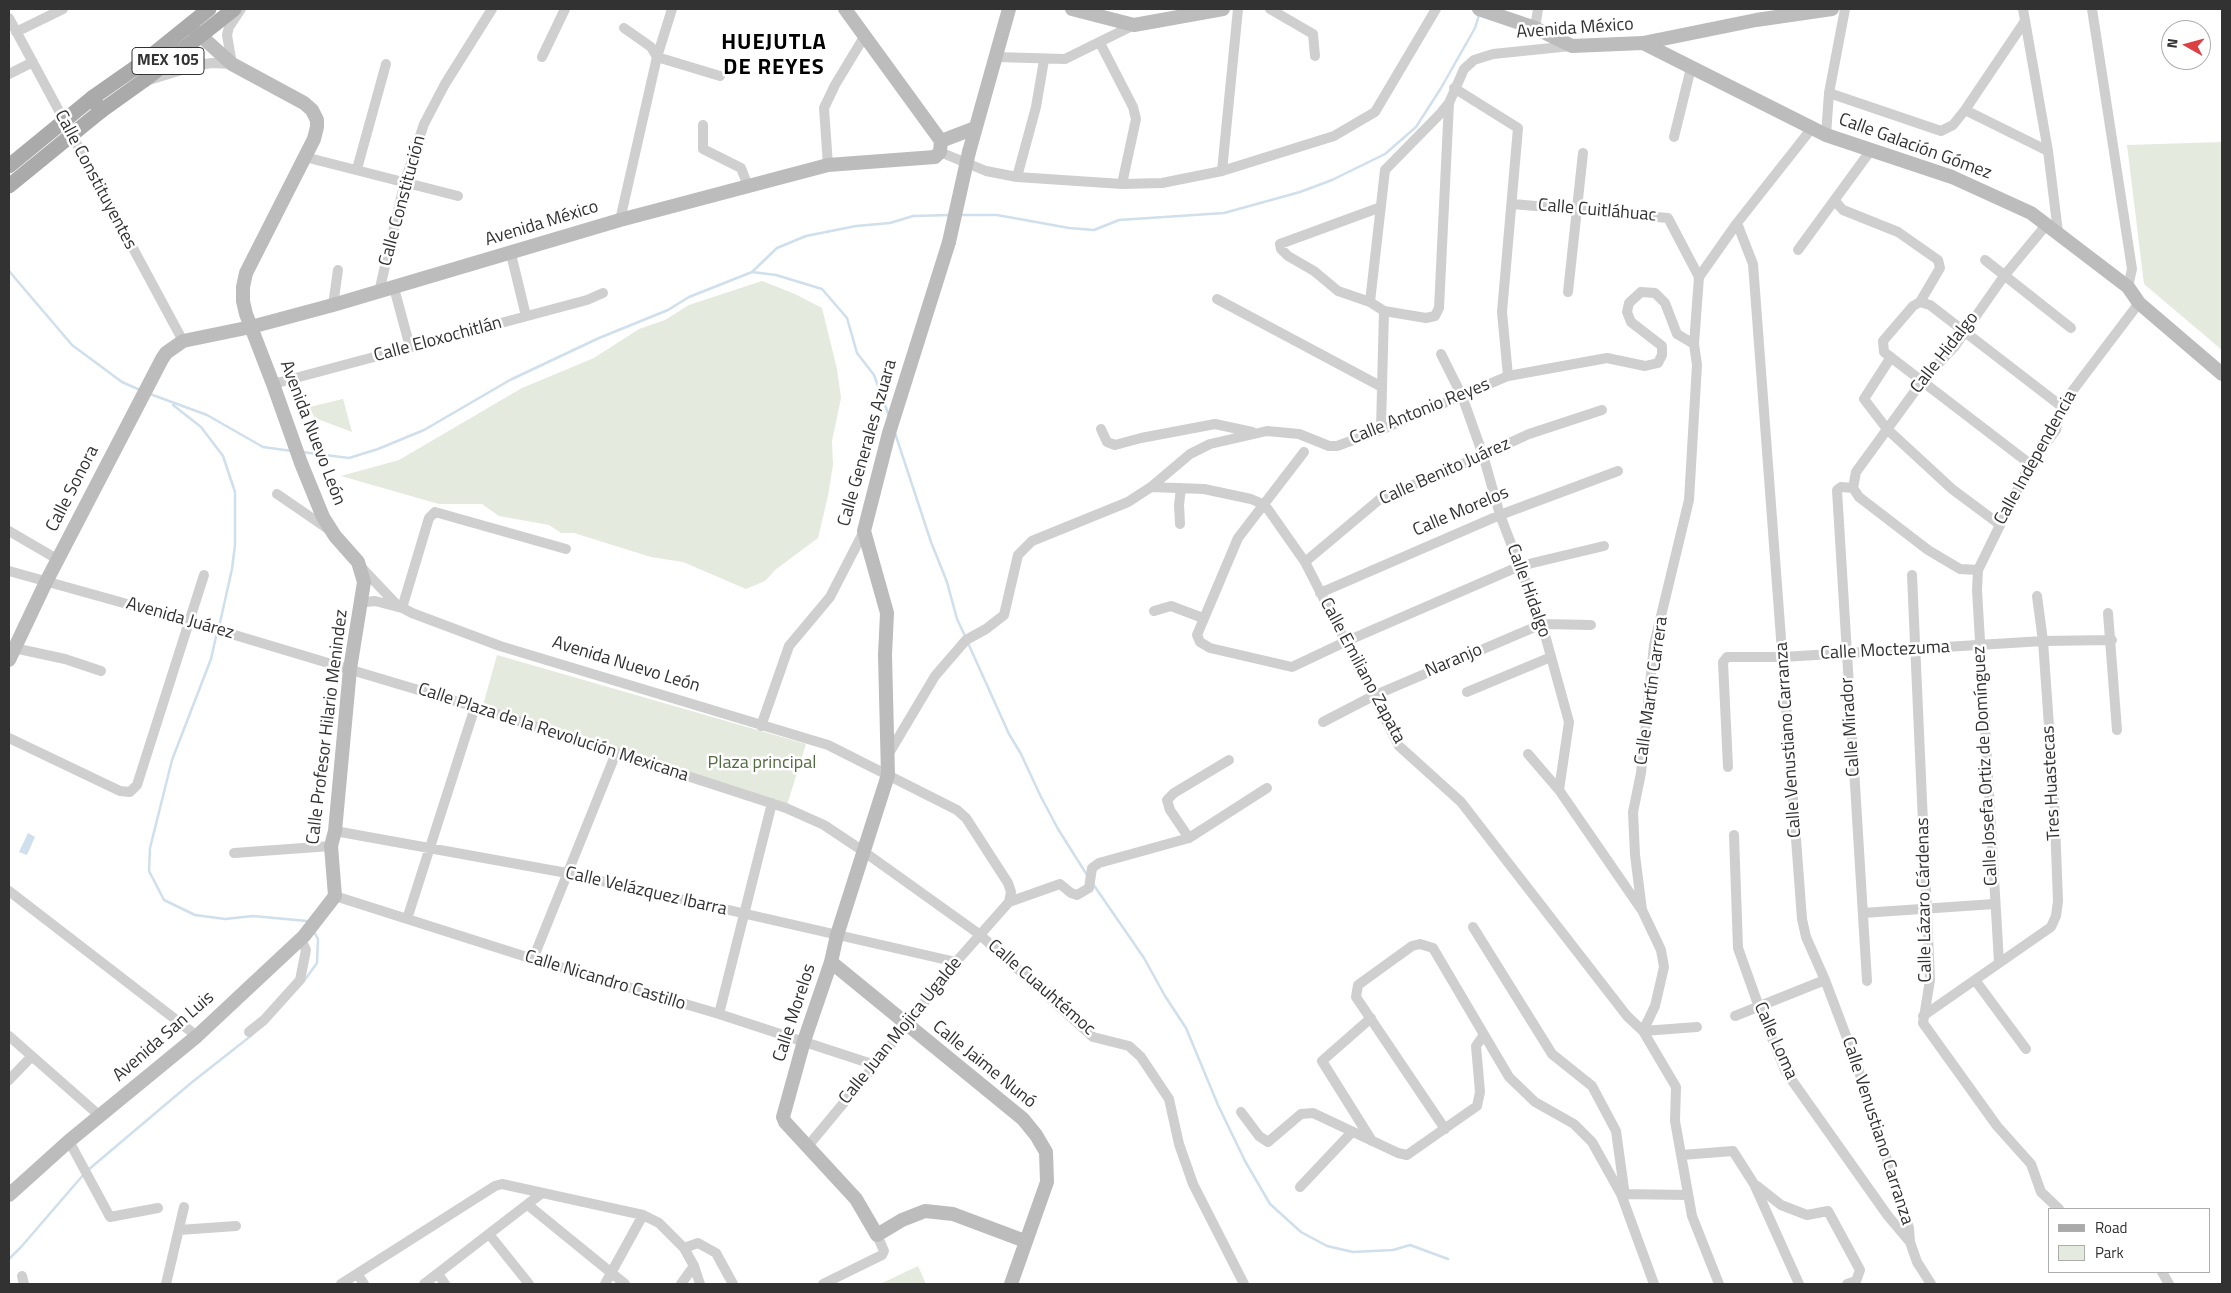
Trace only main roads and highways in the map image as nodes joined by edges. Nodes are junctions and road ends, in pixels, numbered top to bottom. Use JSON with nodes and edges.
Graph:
{"nodes":[{"id":1,"x":209,"y":9,"type":"edge"},
{"id":2,"x":234,"y":9,"type":"edge"},
{"id":3,"x":194,"y":30,"type":"junction"},
{"id":4,"x":92,"y":98,"type":"junction"},
{"id":5,"x":101,"y":111,"type":"junction"},
{"id":6,"x":26,"y":153,"type":"junction"},
{"id":7,"x":9,"y":166,"type":"edge"},
{"id":8,"x":34,"y":167,"type":"junction"},
{"id":9,"x":9,"y":186,"type":"edge"}],
"edges":[{"from":1,"to":3,"type":"main road","number":"MEX 105"},
{"from":2,"to":3,"type":"main road","number":"MEX 105"},
{"from":3,"to":4,"type":"main road","number":"MEX 105"},
{"from":3,"to":5,"type":"main road","number":"MEX 105"},
{"from":4,"to":5,"type":"main road"},
{"from":4,"to":6,"type":"main road","number":"MEX 105","bridge":true},
{"from":5,"to":8,"type":"main road","number":"MEX 105","bridge":true},
{"from":6,"to":7,"type":"main road","number":"MEX 105","bridge":true},
{"from":6,"to":8,"type":"main road"},
{"from":8,"to":9,"type":"main road","number":"MEX 105","bridge":true}]}
